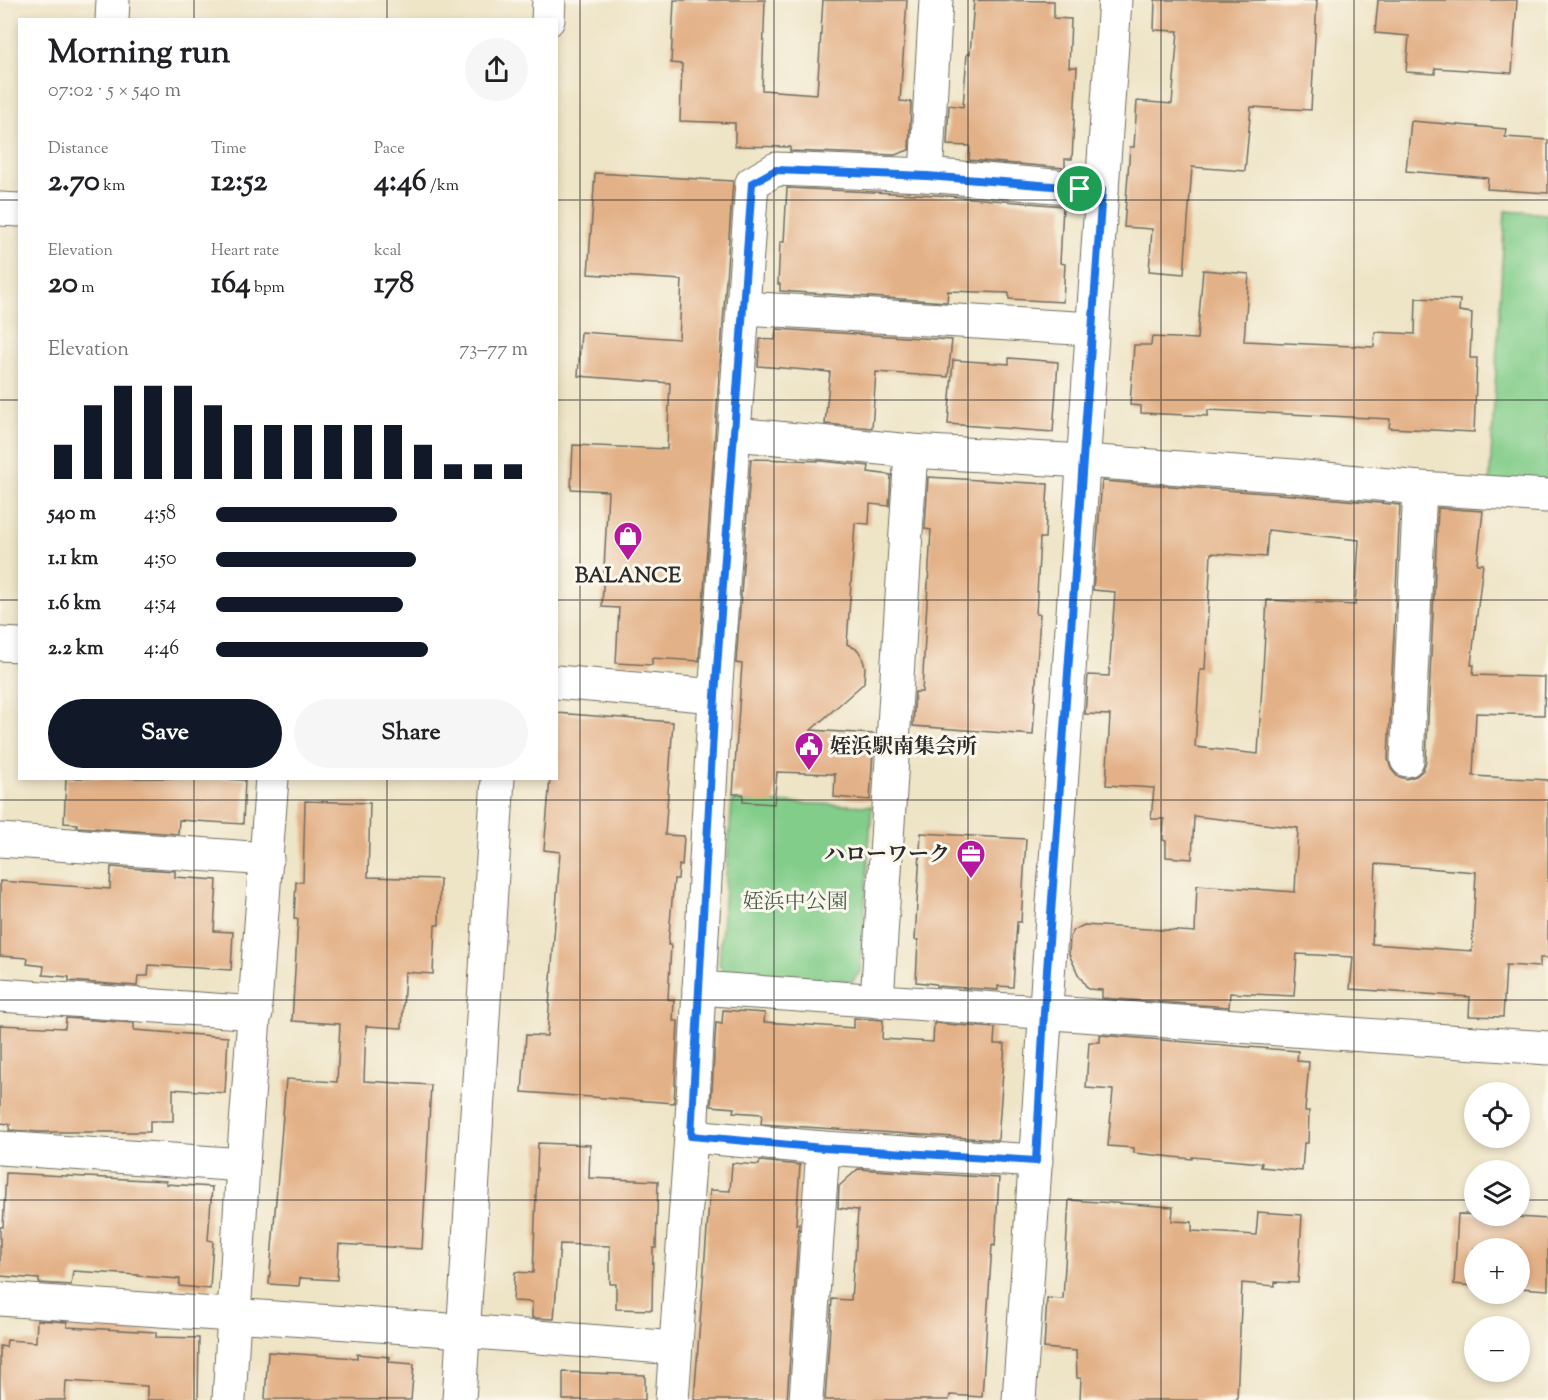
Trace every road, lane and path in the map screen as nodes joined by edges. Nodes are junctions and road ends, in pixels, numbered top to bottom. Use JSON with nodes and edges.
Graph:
{"nodes":[{"id":1,"x":113,"y":0,"type":"edge"},
{"id":2,"x":549,"y":0,"type":"edge"},
{"id":3,"x":936,"y":0,"type":"edge"},
{"id":4,"x":1115,"y":0,"type":"edge"},
{"id":5,"x":111,"y":18,"type":"edge"},
{"id":6,"x":548,"y":18,"type":"edge"},
{"id":7,"x":927,"y":176,"type":"junction"},
{"id":8,"x":1102,"y":190,"type":"junction"},
{"id":9,"x":0,"y":209,"type":"edge"},
{"id":10,"x":18,"y":210,"type":"edge"},
{"id":11,"x":744,"y":308,"type":"junction"},
{"id":12,"x":1092,"y":329,"type":"junction"},
{"id":13,"x":735,"y":434,"type":"junction"},
{"id":14,"x":911,"y":451,"type":"junction"},
{"id":15,"x":1084,"y":460,"type":"junction"},
{"id":16,"x":1420,"y":488,"type":"junction"},
{"id":17,"x":1548,"y":496,"type":"edge"},
{"id":18,"x":0,"y":644,"type":"edge"},
{"id":19,"x":18,"y":645,"type":"edge"},
{"id":20,"x":558,"y":682,"type":"edge"},
{"id":21,"x":715,"y":696,"type":"junction"},
{"id":22,"x":1407,"y":760,"type":"dead end"},
{"id":23,"x":272,"y":780,"type":"edge"},
{"id":24,"x":498,"y":780,"type":"edge"},
{"id":25,"x":0,"y":840,"type":"edge"},
{"id":26,"x":267,"y":859,"type":"junction"},
{"id":27,"x":699,"y":988,"type":"junction"},
{"id":28,"x":0,"y":995,"type":"edge"},
{"id":29,"x":877,"y":1001,"type":"junction"},
{"id":30,"x":256,"y":1013,"type":"junction"},
{"id":31,"x":1044,"y":1013,"type":"junction"},
{"id":32,"x":1548,"y":1048,"type":"edge"},
{"id":33,"x":691,"y":1136,"type":"junction"},
{"id":34,"x":0,"y":1148,"type":"edge"},
{"id":35,"x":823,"y":1148,"type":"junction"},
{"id":36,"x":1036,"y":1161,"type":"junction"},
{"id":37,"x":243,"y":1165,"type":"junction"},
{"id":38,"x":0,"y":1299,"type":"edge"},
{"id":39,"x":235,"y":1316,"type":"junction"},
{"id":40,"x":463,"y":1331,"type":"junction"},
{"id":41,"x":675,"y":1348,"type":"junction"},
{"id":42,"x":229,"y":1400,"type":"edge"},
{"id":43,"x":459,"y":1400,"type":"edge"},
{"id":44,"x":672,"y":1400,"type":"edge"},
{"id":45,"x":806,"y":1400,"type":"edge"},
{"id":46,"x":1018,"y":1400,"type":"edge"}],
"edges":[{"from":1,"to":5,"type":"street"},
{"from":2,"to":6,"type":"street"},
{"from":3,"to":7,"type":"street"},
{"from":4,"to":8,"type":"street"},
{"from":7,"to":8,"type":"street"},
{"from":7,"to":11,"type":"street"},
{"from":8,"to":12,"type":"street"},
{"from":9,"to":10,"type":"street"},
{"from":11,"to":12,"type":"street"},
{"from":11,"to":13,"type":"street"},
{"from":12,"to":15,"type":"street"},
{"from":13,"to":14,"type":"street"},
{"from":13,"to":21,"type":"street"},
{"from":14,"to":15,"type":"street"},
{"from":14,"to":29,"type":"street"},
{"from":15,"to":16,"type":"street"},
{"from":15,"to":31,"type":"street"},
{"from":16,"to":17,"type":"street"},
{"from":16,"to":22,"type":"street"},
{"from":18,"to":19,"type":"street"},
{"from":20,"to":21,"type":"street"},
{"from":21,"to":27,"type":"street"},
{"from":23,"to":26,"type":"street"},
{"from":24,"to":40,"type":"street"},
{"from":25,"to":26,"type":"street"},
{"from":26,"to":30,"type":"street"},
{"from":27,"to":29,"type":"street"},
{"from":27,"to":33,"type":"street"},
{"from":28,"to":30,"type":"street"},
{"from":29,"to":31,"type":"street"},
{"from":30,"to":37,"type":"street"},
{"from":31,"to":32,"type":"street"},
{"from":31,"to":36,"type":"street"},
{"from":33,"to":35,"type":"street"},
{"from":33,"to":41,"type":"street"},
{"from":34,"to":37,"type":"street"},
{"from":35,"to":36,"type":"street"},
{"from":35,"to":45,"type":"street"},
{"from":36,"to":46,"type":"street"},
{"from":37,"to":39,"type":"street"},
{"from":38,"to":39,"type":"street"},
{"from":39,"to":40,"type":"street"},
{"from":39,"to":42,"type":"street"},
{"from":40,"to":41,"type":"street"},
{"from":40,"to":43,"type":"street"},
{"from":41,"to":44,"type":"street"}]}
